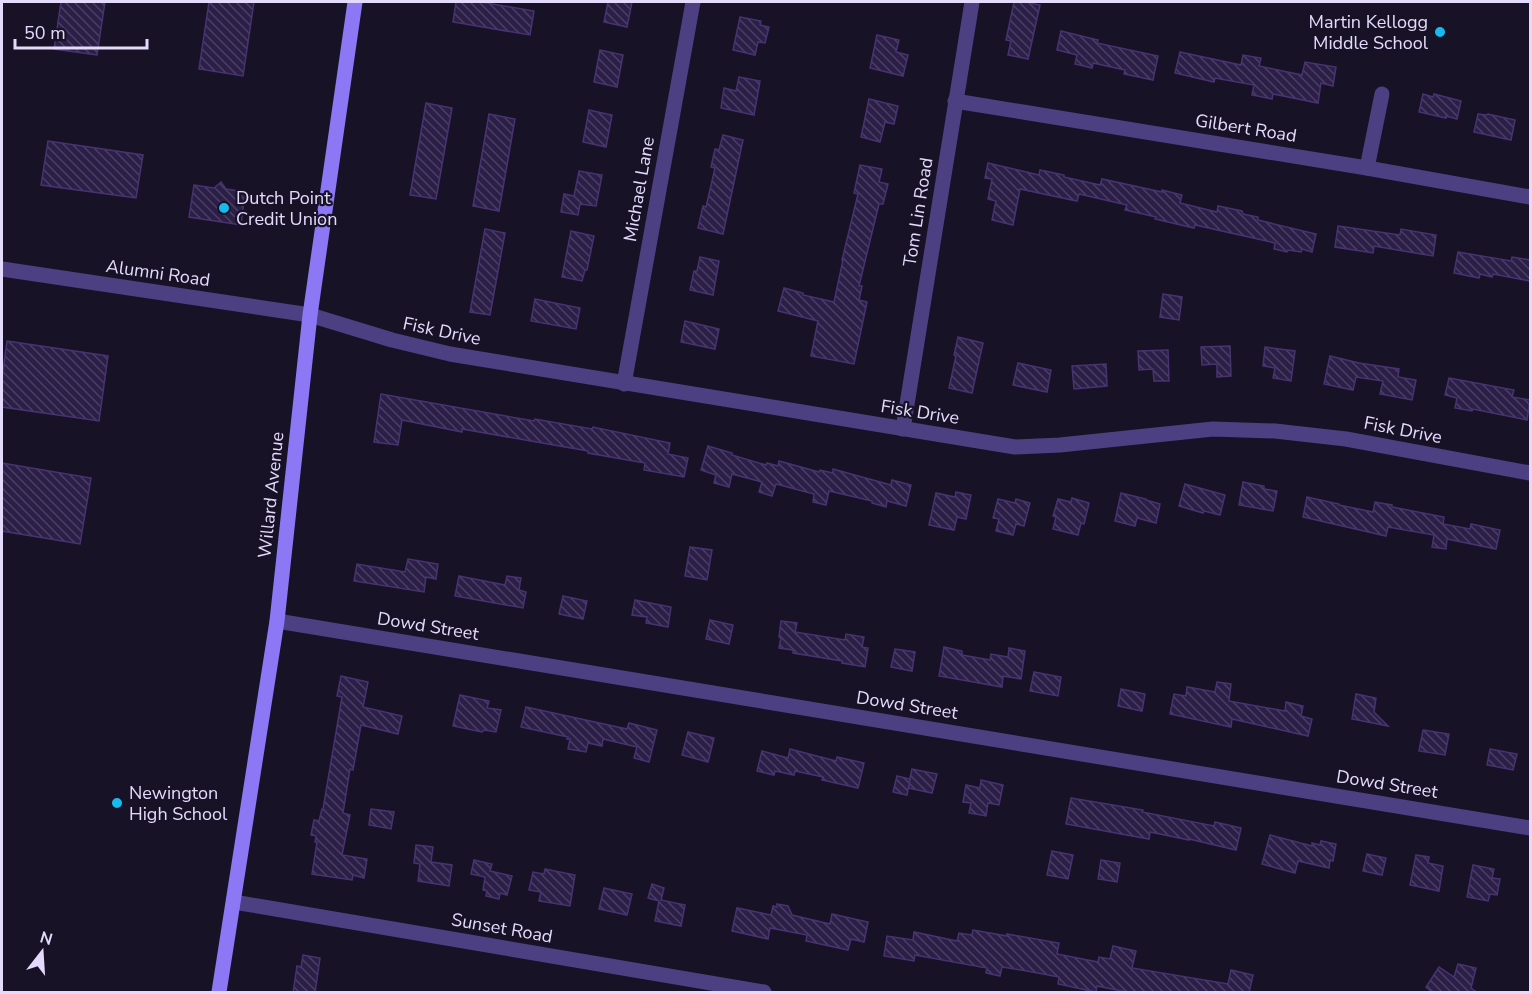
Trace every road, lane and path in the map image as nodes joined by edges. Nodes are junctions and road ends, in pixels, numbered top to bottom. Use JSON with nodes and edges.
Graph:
{"nodes":[{"id":1,"x":355,"y":2,"type":"edge"},
{"id":2,"x":693,"y":2,"type":"edge"},
{"id":3,"x":972,"y":2,"type":"edge"},
{"id":4,"x":1382,"y":94,"type":"dead end"},
{"id":5,"x":955,"y":101,"type":"junction"},
{"id":6,"x":1367,"y":168,"type":"junction"},
{"id":7,"x":1530,"y":197,"type":"edge"},
{"id":8,"x":2,"y":269,"type":"edge"},
{"id":9,"x":310,"y":315,"type":"junction"},
{"id":10,"x":624,"y":384,"type":"junction"},
{"id":11,"x":903,"y":429,"type":"junction"},
{"id":12,"x":1530,"y":473,"type":"edge"},
{"id":13,"x":277,"y":621,"type":"junction"},
{"id":14,"x":1530,"y":828,"type":"edge"},
{"id":15,"x":234,"y":902,"type":"junction"},
{"id":16,"x":219,"y":993,"type":"edge"},
{"id":17,"x":764,"y":993,"type":"edge"}],
"edges":[{"from":1,"to":9,"type":"main road","name":"Willard Avenue"},
{"from":2,"to":10,"type":"street","name":"Michael Lane"},
{"from":3,"to":5,"type":"street","name":"Tom Lin Road"},
{"from":4,"to":6,"type":"street"},
{"from":5,"to":6,"type":"street","name":"Gilbert Road"},
{"from":5,"to":11,"type":"street","name":"Tom Lin Road"},
{"from":6,"to":7,"type":"street","name":"Gilbert Road"},
{"from":8,"to":9,"type":"street","name":"Alumni Road"},
{"from":9,"to":10,"type":"street","name":"Fisk Drive"},
{"from":9,"to":13,"type":"main road","name":"Willard Avenue"},
{"from":10,"to":11,"type":"street","name":"Fisk Drive"},
{"from":11,"to":12,"type":"street","name":"Fisk Drive"},
{"from":13,"to":14,"type":"street","name":"Dowd Street"},
{"from":13,"to":15,"type":"main road","name":"Willard Avenue"},
{"from":15,"to":16,"type":"main road","name":"Willard Avenue"},
{"from":15,"to":17,"type":"street","name":"Sunset Road"}]}
